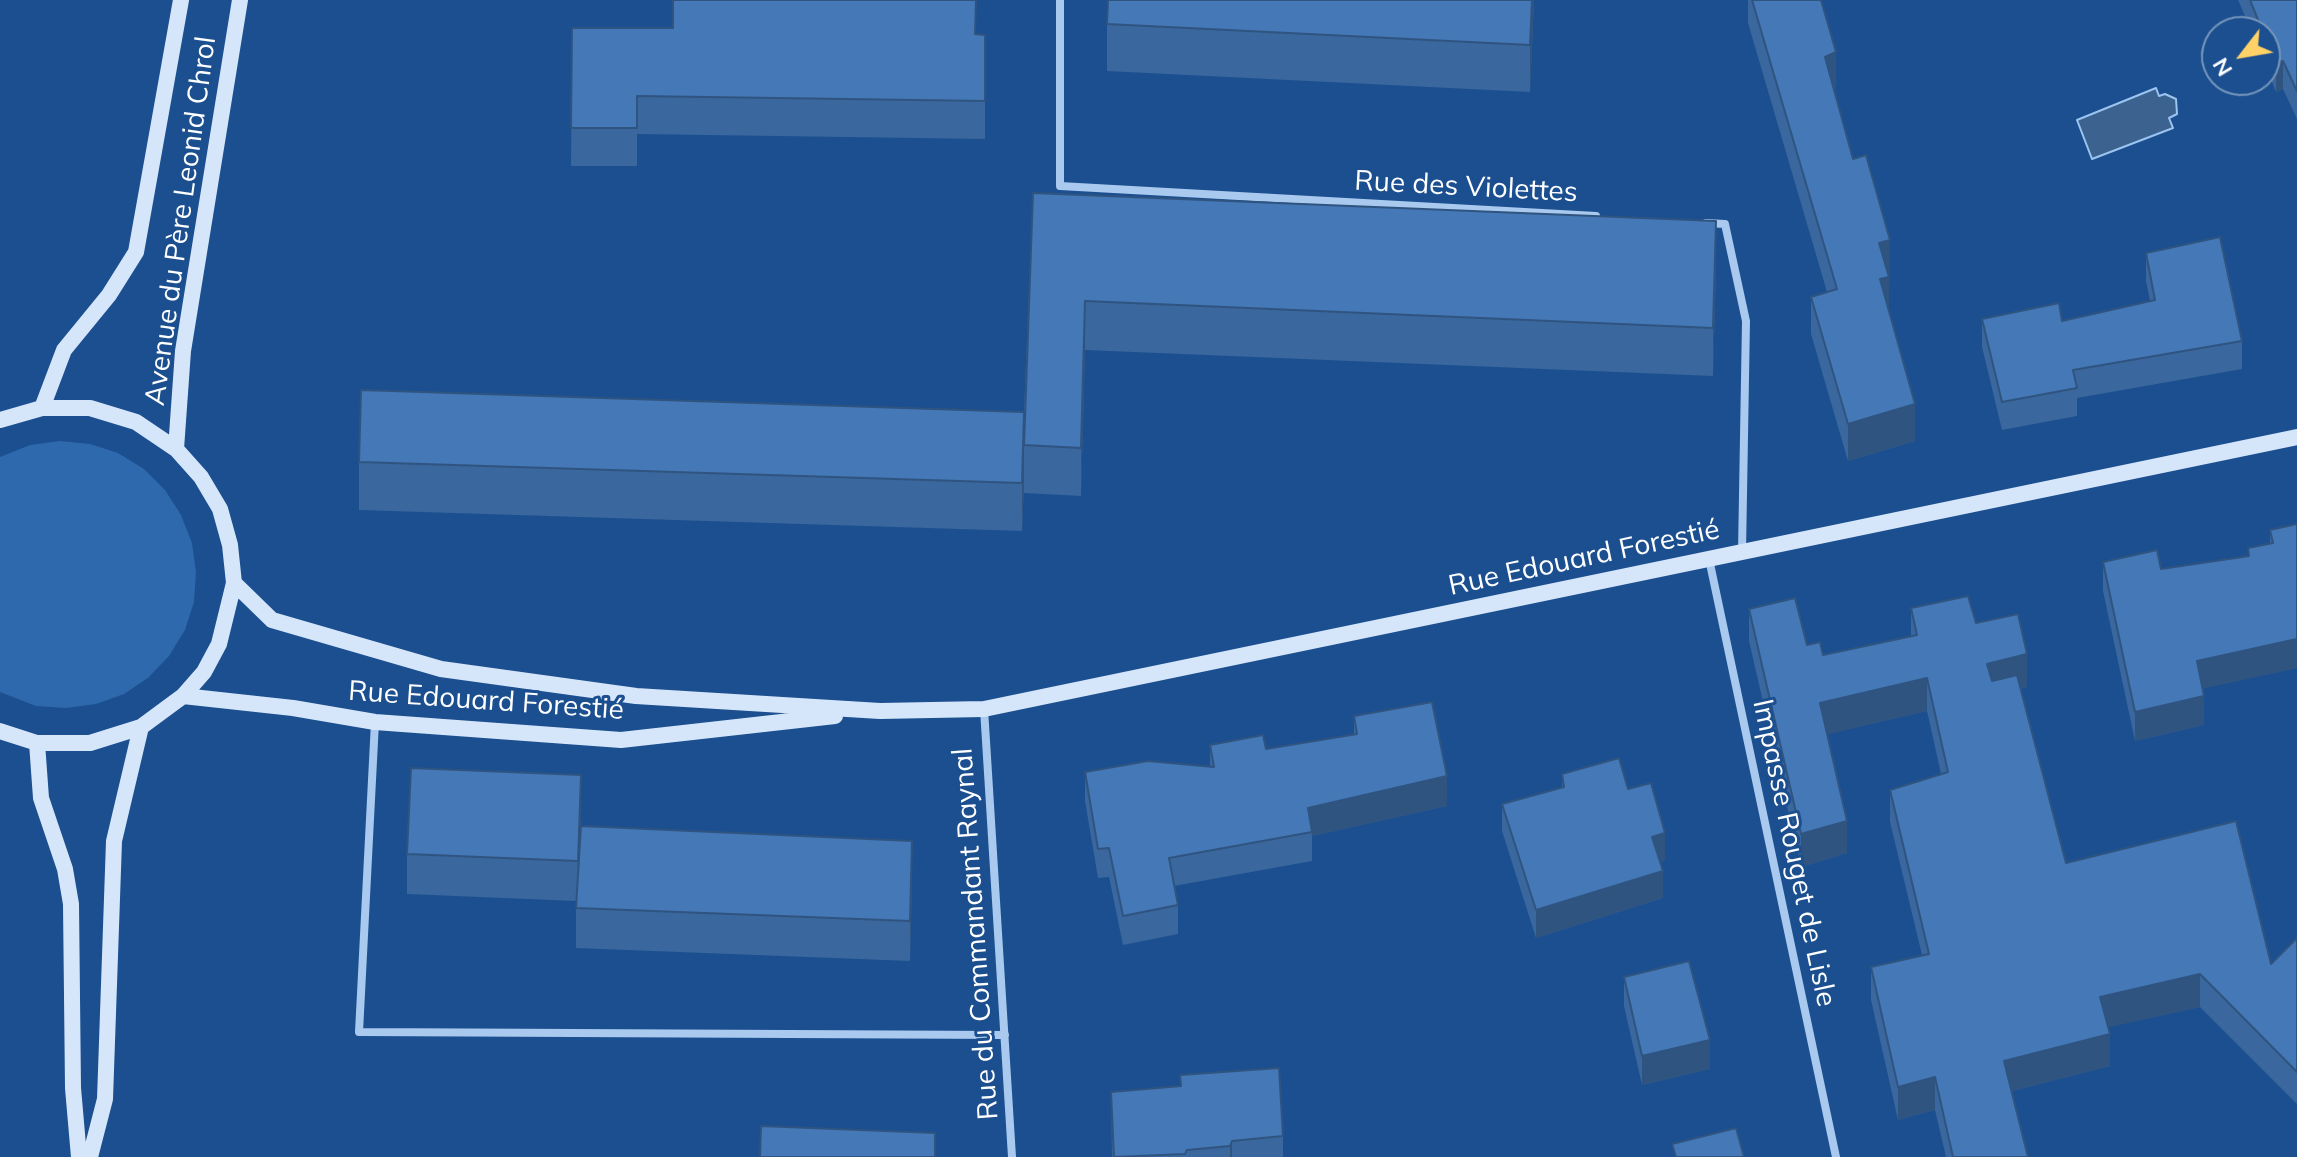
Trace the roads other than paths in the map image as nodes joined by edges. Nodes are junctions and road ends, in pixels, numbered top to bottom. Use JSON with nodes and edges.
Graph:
{"nodes":[{"id":1,"x":181,"y":0,"type":"edge"},
{"id":2,"x":240,"y":0,"type":"edge"},
{"id":3,"x":1060,"y":0,"type":"edge"},
{"id":4,"x":1614,"y":217,"type":"edge"},
{"id":5,"x":1694,"y":222,"type":"edge"},
{"id":6,"x":42,"y":408,"type":"junction"},
{"id":7,"x":0,"y":420,"type":"edge"},
{"id":8,"x":2297,"y":437,"type":"edge"},
{"id":9,"x":176,"y":449,"type":"junction"},
{"id":10,"x":1742,"y":552,"type":"junction"},
{"id":11,"x":1709,"y":559,"type":"junction"},
{"id":12,"x":234,"y":583,"type":"junction"},
{"id":13,"x":183,"y":696,"type":"junction"},
{"id":14,"x":984,"y":709,"type":"junction"},
{"id":15,"x":880,"y":711,"type":"junction"},
{"id":16,"x":375,"y":722,"type":"junction"},
{"id":17,"x":141,"y":727,"type":"junction"},
{"id":18,"x":0,"y":731,"type":"edge"},
{"id":19,"x":37,"y":743,"type":"junction"},
{"id":20,"x":1005,"y":1035,"type":"junction"},
{"id":21,"x":79,"y":1157,"type":"edge"},
{"id":22,"x":90,"y":1157,"type":"edge"},
{"id":23,"x":1012,"y":1157,"type":"edge"},
{"id":24,"x":1836,"y":1157,"type":"edge"}],
"edges":[{"from":1,"to":6,"type":"street","name":"Avenue du Père Leonid Chrol"},
{"from":2,"to":9,"type":"street","name":"Avenue du Père Leonid Chrol"},
{"from":3,"to":4,"type":"street","name":"Rue des Violettes"},
{"from":5,"to":10,"type":"street"},
{"from":6,"to":7,"type":"street"},
{"from":6,"to":9,"type":"street"},
{"from":8,"to":10,"type":"street","name":"Rue Edouard Forestié"},
{"from":9,"to":12,"type":"street"},
{"from":10,"to":11,"type":"street","name":"Rue Edouard Forestié"},
{"from":11,"to":14,"type":"street","name":"Rue Edouard Forestié"},
{"from":11,"to":24,"type":"street","name":"Impasse Rouget de Lisle"},
{"from":12,"to":13,"type":"street"},
{"from":12,"to":15,"type":"street","name":"Rue Edouard Forestié"},
{"from":13,"to":16,"type":"street","name":"Rue Edouard Forestié"},
{"from":13,"to":17,"type":"street"},
{"from":14,"to":15,"type":"street","name":"Rue Edouard Forestié"},
{"from":14,"to":20,"type":"street","name":"Rue du Commandant Raynal"},
{"from":15,"to":16,"type":"street","name":"Rue Edouard Forestié"},
{"from":16,"to":20,"type":"street"},
{"from":17,"to":19,"type":"street"},
{"from":17,"to":22,"type":"street"},
{"from":18,"to":19,"type":"street"},
{"from":19,"to":21,"type":"street"},
{"from":20,"to":23,"type":"street","name":"Rue du Commandant Raynal"}]}
